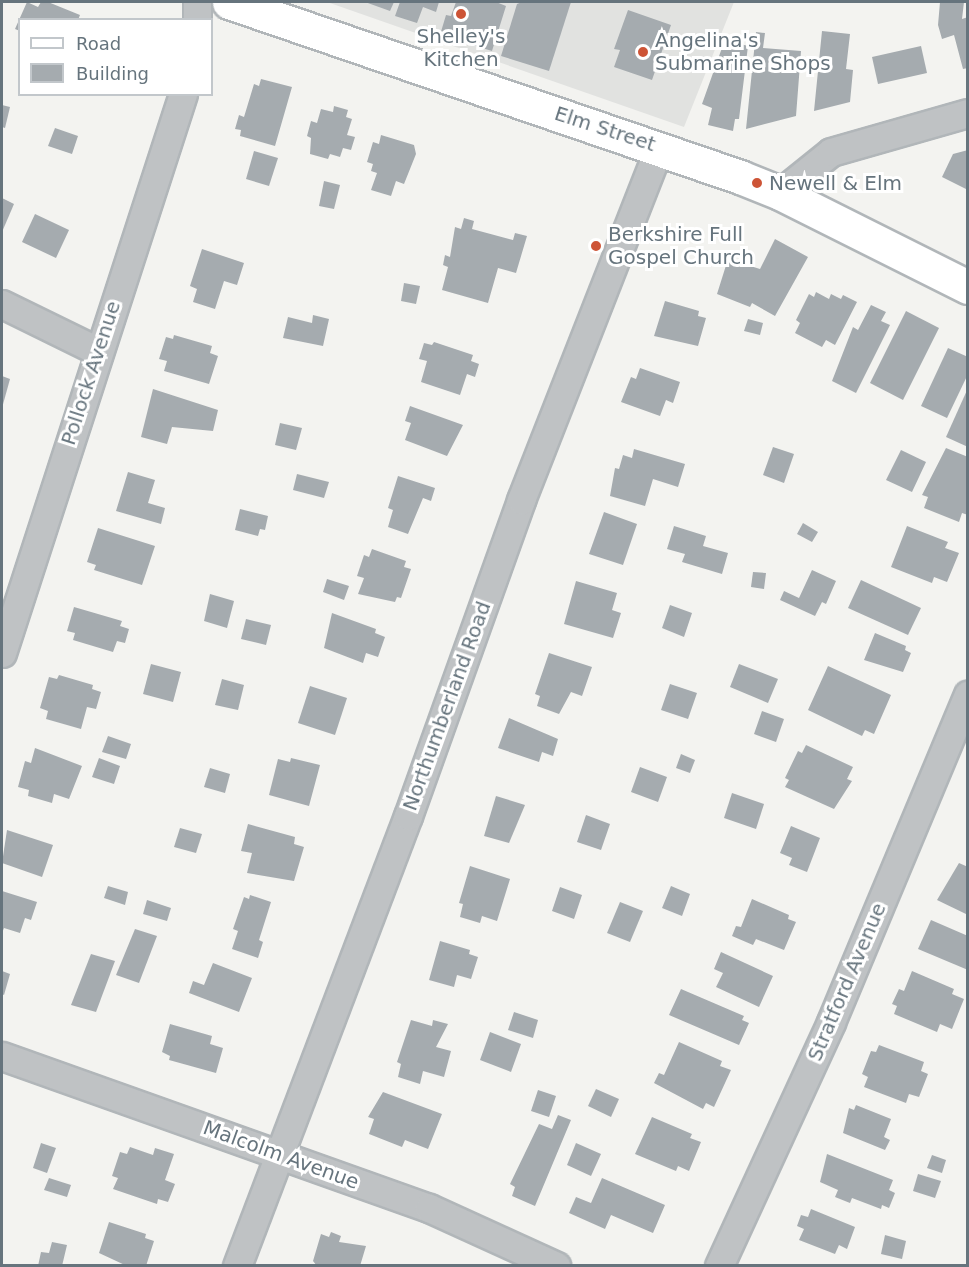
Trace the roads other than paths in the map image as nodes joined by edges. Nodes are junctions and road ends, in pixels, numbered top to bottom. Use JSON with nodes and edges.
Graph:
{"nodes":[{"id":1,"x":197,"y":2,"type":"edge"},
{"id":2,"x":229,"y":2,"type":"edge"},
{"id":3,"x":197,"y":18,"type":"edge"},
{"id":4,"x":182,"y":96,"type":"edge"},
{"id":5,"x":968,"y":113,"type":"edge"},
{"id":6,"x":659,"y":147,"type":"junction"},
{"id":7,"x":780,"y":193,"type":"junction"},
{"id":8,"x":968,"y":287,"type":"edge"},
{"id":9,"x":2,"y":304,"type":"edge"},
{"id":10,"x":98,"y":351,"type":"junction"},
{"id":11,"x":2,"y":653,"type":"edge"},
{"id":12,"x":968,"y":695,"type":"edge"},
{"id":13,"x":2,"y":1056,"type":"edge"},
{"id":14,"x":278,"y":1154,"type":"junction"},
{"id":15,"x":237,"y":1266,"type":"edge"},
{"id":16,"x":556,"y":1266,"type":"edge"},
{"id":17,"x":719,"y":1266,"type":"edge"}],
"edges":[{"from":1,"to":3,"type":"street"},
{"from":2,"to":6,"type":"street","name":"Elm Street"},
{"from":4,"to":10,"type":"street","name":"Pollock Avenue"},
{"from":5,"to":7,"type":"street"},
{"from":6,"to":7,"type":"street","name":"Elm Street"},
{"from":6,"to":14,"type":"street","name":"Northumberland Road"},
{"from":7,"to":8,"type":"street","name":"Elm Street"},
{"from":9,"to":10,"type":"street"},
{"from":10,"to":11,"type":"street","name":"Pollock Avenue"},
{"from":12,"to":17,"type":"street","name":"Stratford Avenue"},
{"from":13,"to":14,"type":"street","name":"Malcolm Avenue"},
{"from":14,"to":15,"type":"street","name":"Northumberland Road"},
{"from":14,"to":16,"type":"street","name":"Malcolm Avenue"}]}
